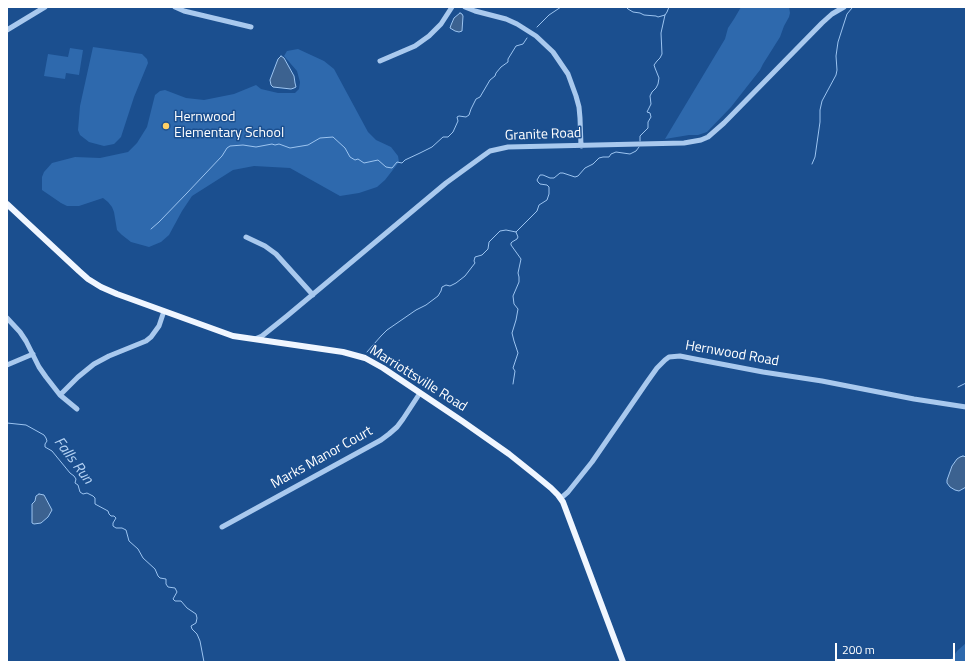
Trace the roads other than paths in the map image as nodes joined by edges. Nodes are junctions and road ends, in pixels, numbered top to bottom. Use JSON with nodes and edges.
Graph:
{"nodes":[{"id":1,"x":45,"y":7,"type":"edge"},
{"id":2,"x":175,"y":7,"type":"edge"},
{"id":3,"x":452,"y":7,"type":"edge"},
{"id":4,"x":465,"y":7,"type":"edge"},
{"id":5,"x":844,"y":7,"type":"edge"},
{"id":6,"x":251,"y":27,"type":"dead end"},
{"id":7,"x":7,"y":30,"type":"edge"},
{"id":8,"x":380,"y":61,"type":"dead end"},
{"id":9,"x":581,"y":146,"type":"junction"},
{"id":10,"x":7,"y":204,"type":"edge"},
{"id":11,"x":246,"y":236,"type":"dead end"},
{"id":12,"x":312,"y":295,"type":"junction"},
{"id":13,"x":164,"y":311,"type":"junction"},
{"id":14,"x":7,"y":318,"type":"edge"},
{"id":15,"x":255,"y":339,"type":"junction"},
{"id":16,"x":33,"y":354,"type":"junction"},
{"id":17,"x":7,"y":365,"type":"edge"},
{"id":18,"x":420,"y":393,"type":"junction"},
{"id":19,"x":60,"y":394,"type":"junction"},
{"id":20,"x":966,"y":407,"type":"edge"},
{"id":21,"x":77,"y":409,"type":"dead end"},
{"id":22,"x":561,"y":498,"type":"junction"},
{"id":23,"x":222,"y":527,"type":"dead end"},
{"id":24,"x":623,"y":662,"type":"edge"}],
"edges":[{"from":1,"to":7,"type":"street"},
{"from":2,"to":6,"type":"street"},
{"from":3,"to":8,"type":"street"},
{"from":4,"to":9,"type":"street"},
{"from":5,"to":9,"type":"street","name":"Granite Road"},
{"from":9,"to":12,"type":"street","name":"Granite Road"},
{"from":10,"to":13,"type":"main road","name":"Marriottsville Road"},
{"from":11,"to":12,"type":"street"},
{"from":12,"to":15,"type":"street","name":"Granite Road"},
{"from":13,"to":15,"type":"main road","name":"Marriottsville Road"},
{"from":13,"to":19,"type":"street"},
{"from":14,"to":16,"type":"street"},
{"from":15,"to":18,"type":"main road","name":"Marriottsville Road"},
{"from":16,"to":17,"type":"street"},
{"from":16,"to":19,"type":"street"},
{"from":18,"to":22,"type":"main road","name":"Marriottsville Road"},
{"from":18,"to":23,"type":"street","name":"Marks Manor Court"},
{"from":19,"to":21,"type":"street"},
{"from":20,"to":22,"type":"street","name":"Hernwood Road"},
{"from":22,"to":24,"type":"main road","name":"Marriottsville Road"}]}
